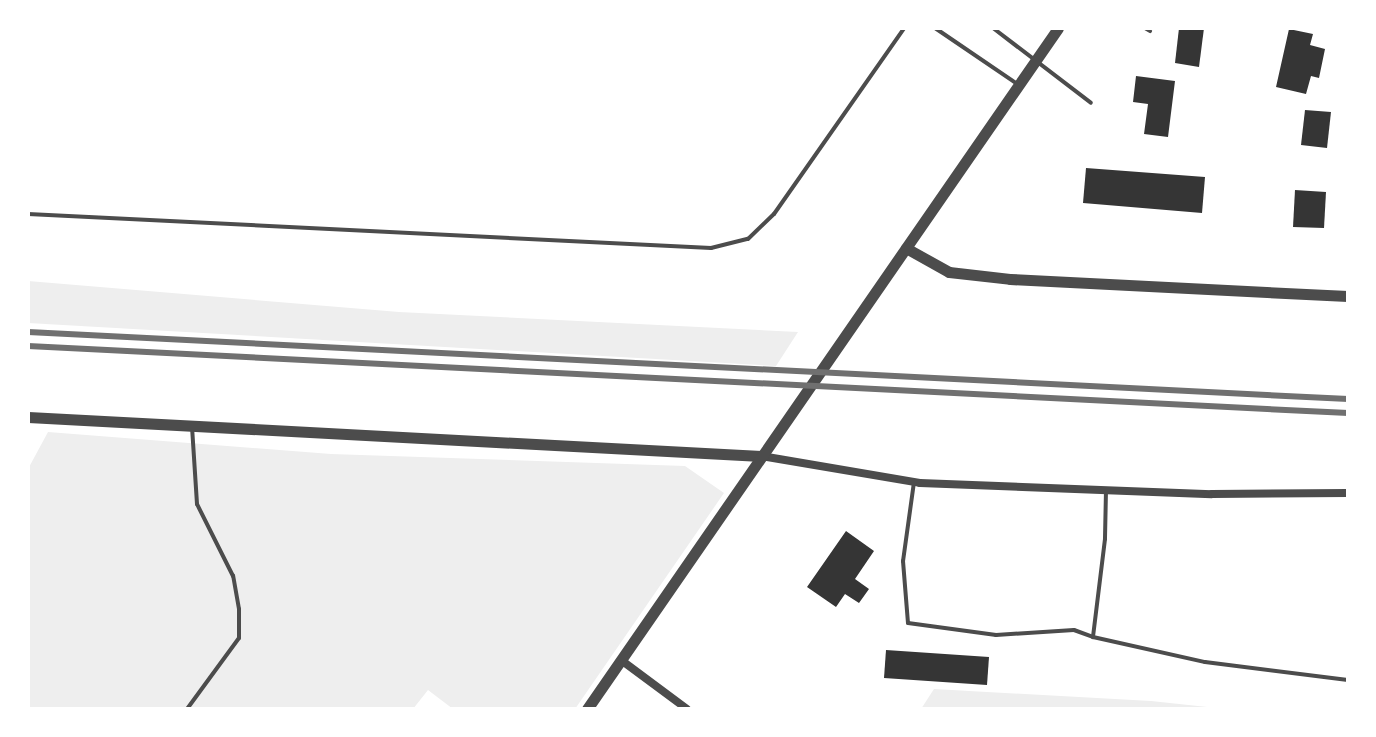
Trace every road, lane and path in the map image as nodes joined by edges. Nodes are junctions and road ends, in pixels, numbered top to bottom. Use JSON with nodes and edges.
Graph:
{"nodes":[{"id":1,"x":904,"y":28,"type":"edge"},
{"id":2,"x":935,"y":28,"type":"edge"},
{"id":3,"x":993,"y":28,"type":"edge"},
{"id":4,"x":1058,"y":28,"type":"edge"},
{"id":5,"x":1036,"y":60,"type":"junction"},
{"id":6,"x":1020,"y":85,"type":"junction"},
{"id":7,"x":1091,"y":103,"type":"dead end"},
{"id":8,"x":28,"y":214,"type":"edge"},
{"id":9,"x":906,"y":248,"type":"junction"},
{"id":10,"x":1348,"y":296,"type":"edge"},
{"id":11,"x":28,"y":417,"type":"edge"},
{"id":12,"x":192,"y":425,"type":"junction"},
{"id":13,"x":761,"y":456,"type":"junction"},
{"id":14,"x":914,"y":482,"type":"junction"},
{"id":15,"x":1106,"y":490,"type":"junction"},
{"id":16,"x":1348,"y":493,"type":"edge"},
{"id":17,"x":1093,"y":637,"type":"junction"},
{"id":18,"x":621,"y":660,"type":"junction"},
{"id":19,"x":1348,"y":680,"type":"edge"},
{"id":20,"x":187,"y":709,"type":"edge"},
{"id":21,"x":587,"y":709,"type":"edge"},
{"id":22,"x":687,"y":709,"type":"edge"}],
"edges":[{"from":1,"to":8,"type":"lane"},
{"from":2,"to":6,"type":"lane"},
{"from":3,"to":5,"type":"lane"},
{"from":4,"to":5,"type":"street"},
{"from":5,"to":6,"type":"street"},
{"from":5,"to":7,"type":"lane"},
{"from":6,"to":9,"type":"street"},
{"from":9,"to":10,"type":"street"},
{"from":9,"to":13,"type":"street"},
{"from":11,"to":12,"type":"street"},
{"from":12,"to":13,"type":"street"},
{"from":12,"to":20,"type":"lane"},
{"from":13,"to":14,"type":"street"},
{"from":13,"to":18,"type":"street"},
{"from":14,"to":15,"type":"street"},
{"from":14,"to":17,"type":"lane"},
{"from":15,"to":16,"type":"street"},
{"from":15,"to":17,"type":"lane"},
{"from":17,"to":19,"type":"lane"},
{"from":18,"to":21,"type":"street"},
{"from":18,"to":22,"type":"street"}]}
